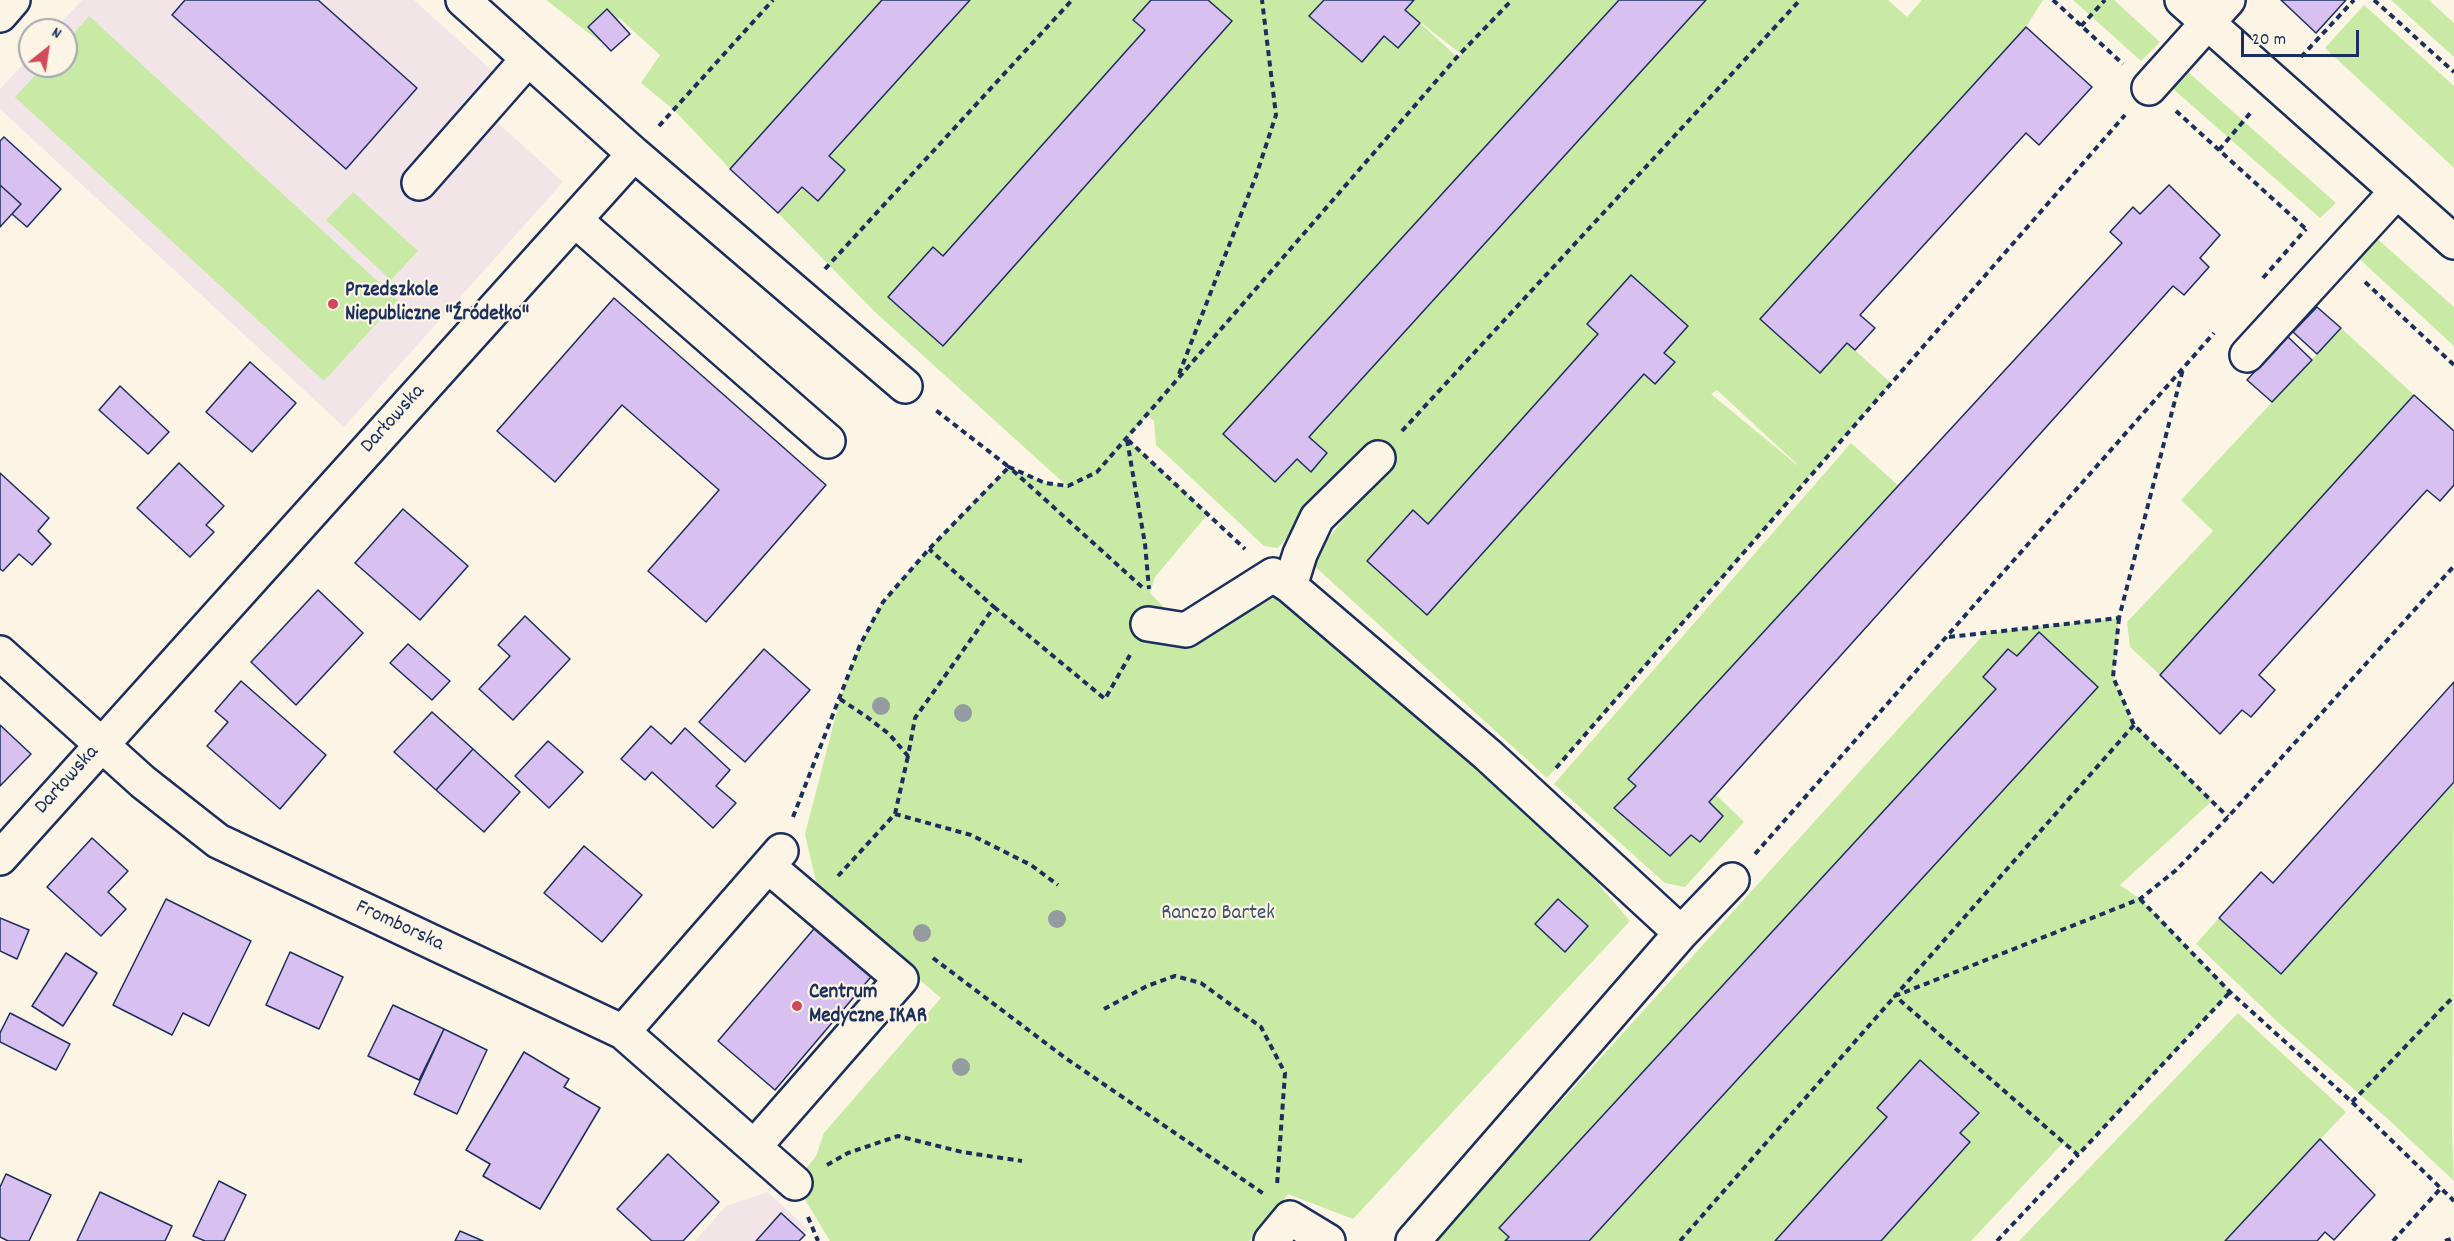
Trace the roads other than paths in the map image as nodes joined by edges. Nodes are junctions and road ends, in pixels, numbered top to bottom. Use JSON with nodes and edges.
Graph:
{"nodes":[{"id":1,"x":14,"y":0,"type":"edge"},
{"id":2,"x":463,"y":0,"type":"edge"},
{"id":3,"x":2182,"y":0,"type":"edge"},
{"id":4,"x":2218,"y":11,"type":"edge"},
{"id":5,"x":0,"y":15,"type":"edge"},
{"id":6,"x":528,"y":59,"type":"junction"},
{"id":7,"x":2149,"y":88,"type":"road end"},
{"id":8,"x":634,"y":154,"type":"junction"},
{"id":9,"x":419,"y":183,"type":"dead end"},
{"id":10,"x":2397,"y":190,"type":"junction"},
{"id":11,"x":574,"y":220,"type":"junction"},
{"id":12,"x":2454,"y":242,"type":"edge"},
{"id":13,"x":2247,"y":355,"type":"dead end"},
{"id":14,"x":905,"y":386,"type":"road end"},
{"id":15,"x":828,"y":441,"type":"dead end"},
{"id":16,"x":1377,"y":458,"type":"road end"},
{"id":17,"x":1281,"y":580,"type":"junction"},
{"id":18,"x":1148,"y":624,"type":"road end"},
{"id":19,"x":0,"y":653,"type":"edge"},
{"id":20,"x":100,"y":744,"type":"junction"},
{"id":21,"x":0,"y":858,"type":"edge"},
{"id":22,"x":1732,"y":880,"type":"road end"},
{"id":23,"x":1681,"y":933,"type":"junction"},
{"id":24,"x":623,"y":1032,"type":"junction"},
{"id":25,"x":754,"y":1147,"type":"junction"},
{"id":26,"x":795,"y":1183,"type":"road end"},
{"id":27,"x":1271,"y":1241,"type":"edge"},
{"id":28,"x":1328,"y":1241,"type":"edge"},
{"id":29,"x":1413,"y":1241,"type":"edge"}],
"edges":[{"from":1,"to":5,"type":"street"},
{"from":2,"to":6,"type":"street"},
{"from":3,"to":4,"type":"street"},
{"from":4,"to":7,"type":"street"},
{"from":4,"to":10,"type":"street"},
{"from":6,"to":8,"type":"street"},
{"from":6,"to":9,"type":"street"},
{"from":8,"to":11,"type":"street","name":"Darłowska"},
{"from":8,"to":14,"type":"street"},
{"from":10,"to":12,"type":"street"},
{"from":10,"to":13,"type":"street"},
{"from":11,"to":15,"type":"street"},
{"from":11,"to":20,"type":"street","name":"Darłowska"},
{"from":16,"to":17,"type":"street"},
{"from":17,"to":18,"type":"street"},
{"from":17,"to":23,"type":"street"},
{"from":19,"to":20,"type":"street","name":"Fromborska"},
{"from":20,"to":21,"type":"street","name":"Darłowska"},
{"from":20,"to":24,"type":"street","name":"Fromborska"},
{"from":22,"to":23,"type":"street"},
{"from":23,"to":29,"type":"street"},
{"from":24,"to":25,"type":"street","name":"Fromborska"},
{"from":24,"to":25,"type":"street"},
{"from":25,"to":26,"type":"street","name":"Fromborska"},
{"from":27,"to":28,"type":"street"}]}
